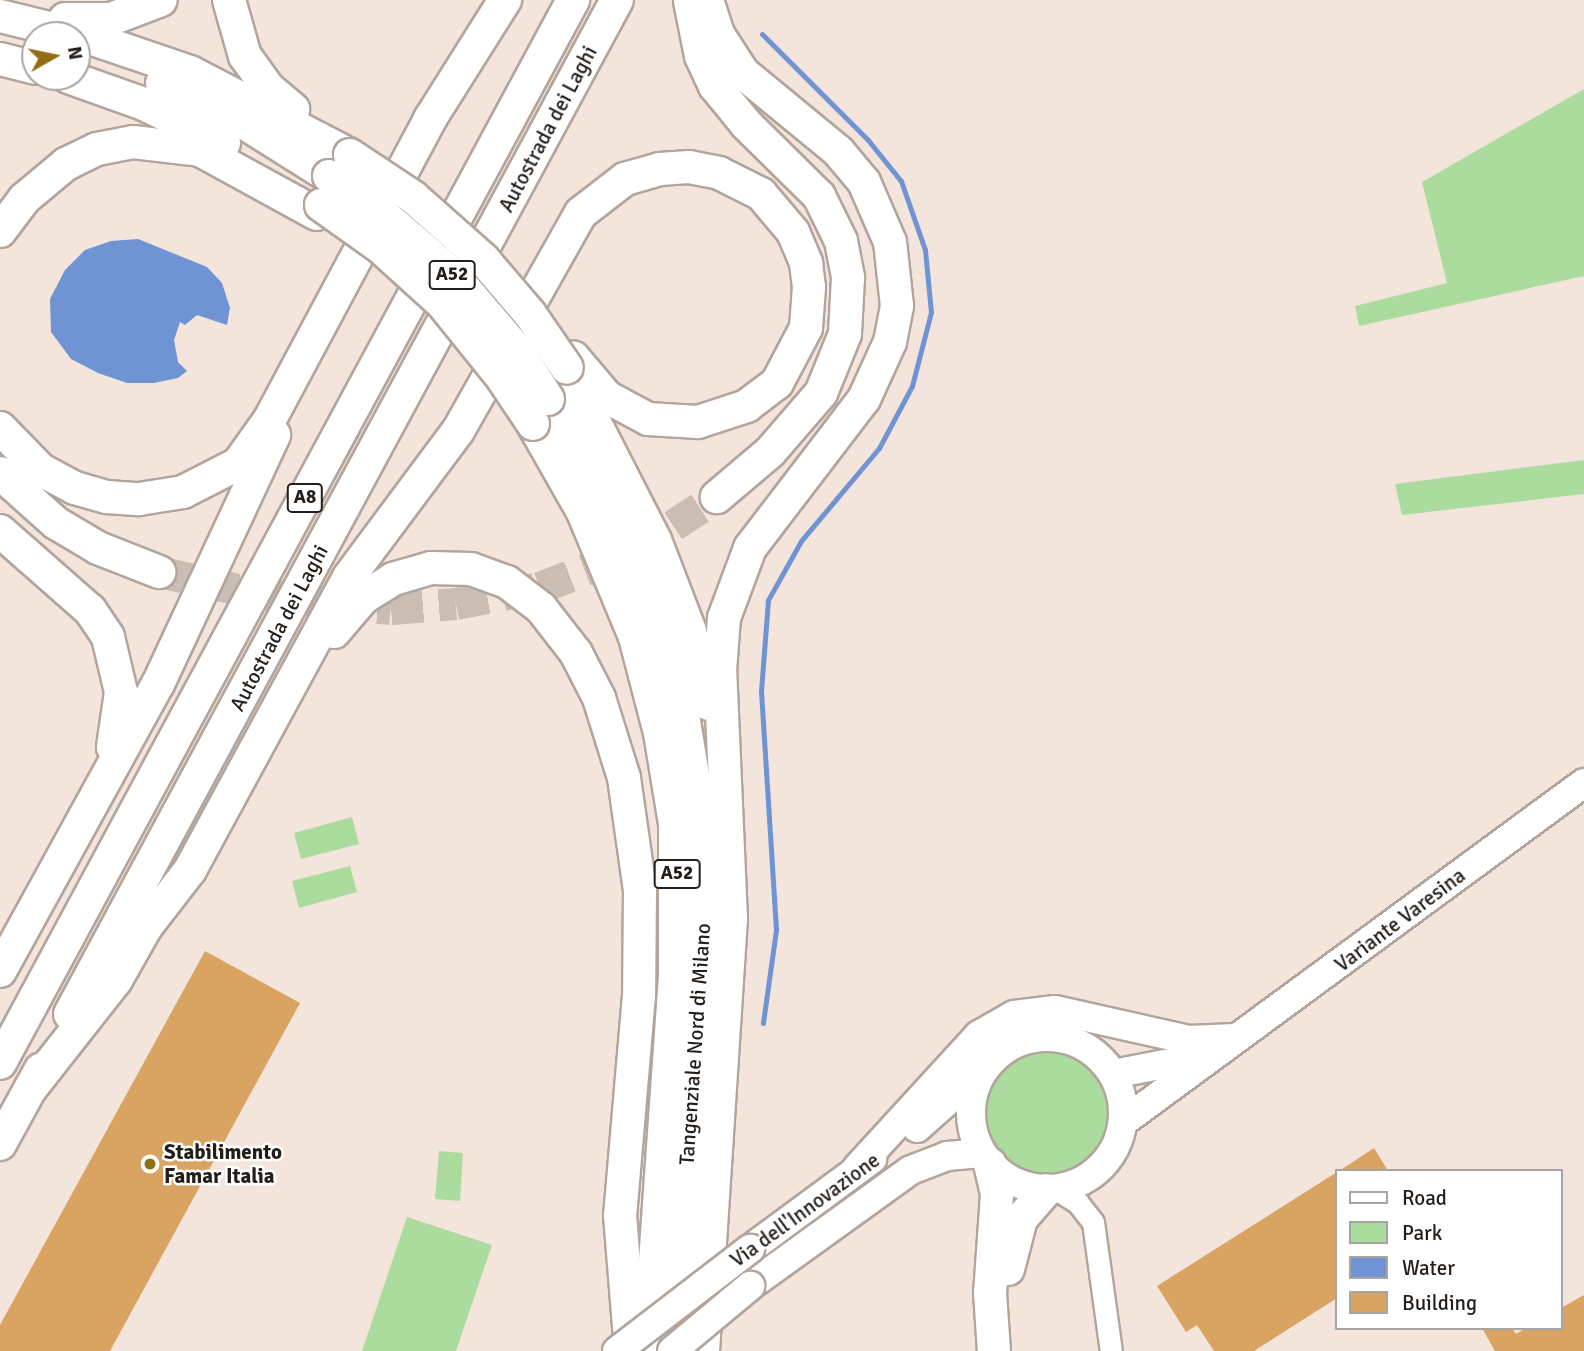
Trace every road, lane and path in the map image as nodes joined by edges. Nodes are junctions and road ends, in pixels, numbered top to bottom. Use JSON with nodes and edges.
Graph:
{"nodes":[{"id":1,"x":161,"y":0,"type":"edge"},
{"id":2,"x":229,"y":0,"type":"edge"},
{"id":3,"x":505,"y":0,"type":"edge"},
{"id":4,"x":573,"y":0,"type":"edge"},
{"id":5,"x":617,"y":0,"type":"edge"},
{"id":6,"x":690,"y":0,"type":"edge"},
{"id":7,"x":707,"y":0,"type":"edge"},
{"id":8,"x":0,"y":6,"type":"edge"},
{"id":9,"x":0,"y":16,"type":"edge"},
{"id":10,"x":0,"y":30,"type":"edge"},
{"id":11,"x":21,"y":35,"type":"edge"},
{"id":12,"x":91,"y":56,"type":"edge"},
{"id":13,"x":0,"y":59,"type":"edge"},
{"id":14,"x":21,"y":64,"type":"edge"},
{"id":15,"x":91,"y":86,"type":"edge"},
{"id":16,"x":335,"y":179,"type":"junction"},
{"id":17,"x":0,"y":231,"type":"edge"},
{"id":18,"x":312,"y":339,"type":"junction"},
{"id":19,"x":570,"y":363,"type":"junction"},
{"id":20,"x":540,"y":412,"type":"junction"},
{"id":21,"x":0,"y":428,"type":"edge"},
{"id":22,"x":0,"y":473,"type":"edge"},
{"id":23,"x":717,"y":497,"type":"tunnel mouth"},
{"id":24,"x":0,"y":531,"type":"edge"},
{"id":25,"x":159,"y":572,"type":"tunnel mouth"},
{"id":26,"x":249,"y":762,"type":"junction"},
{"id":27,"x":1584,"y":783,"type":"edge"},
{"id":28,"x":728,"y":830,"type":"junction"},
{"id":29,"x":62,"y":856,"type":"junction"},
{"id":30,"x":0,"y":971,"type":"edge"},
{"id":31,"x":1241,"y":1037,"type":"junction"},
{"id":32,"x":1214,"y":1053,"type":"junction"},
{"id":33,"x":0,"y":1063,"type":"edge"},
{"id":34,"x":989,"y":1065,"type":"junction"},
{"id":35,"x":1113,"y":1074,"type":"junction"},
{"id":36,"x":31,"y":1087,"type":"junction"},
{"id":37,"x":1123,"y":1122,"type":"junction"},
{"id":38,"x":0,"y":1144,"type":"edge"},
{"id":39,"x":986,"y":1158,"type":"junction"},
{"id":40,"x":858,"y":1168,"type":"junction"},
{"id":41,"x":713,"y":1173,"type":"junction"},
{"id":42,"x":1051,"y":1189,"type":"junction"},
{"id":43,"x":617,"y":1351,"type":"edge"},
{"id":44,"x":631,"y":1351,"type":"edge"},
{"id":45,"x":649,"y":1351,"type":"edge"},
{"id":46,"x":674,"y":1351,"type":"edge"},
{"id":47,"x":703,"y":1351,"type":"edge"},
{"id":48,"x":714,"y":1351,"type":"edge"},
{"id":49,"x":994,"y":1351,"type":"edge"},
{"id":50,"x":1008,"y":1351,"type":"edge"},
{"id":51,"x":1111,"y":1351,"type":"edge"}],
"edges":[{"from":1,"to":8,"type":"highway"},
{"from":2,"to":16,"type":"highway"},
{"from":3,"to":18,"type":"highway"},
{"from":4,"to":33,"type":"highway","name":"Autostrada dei Laghi","number":"A8"},
{"from":5,"to":36,"type":"highway","name":"Autostrada dei Laghi","number":"A8"},
{"from":6,"to":23,"type":"highway"},
{"from":7,"to":28,"type":"highway"},
{"from":9,"to":16,"type":"highway"},
{"from":10,"to":11,"type":"highway"},
{"from":12,"to":16,"type":"highway","name":"Tangenziale Nord di Milano","number":"A52"},
{"from":13,"to":14,"type":"highway"},
{"from":15,"to":16,"type":"highway","name":"Tangenziale Nord di Milano","number":"A52"},
{"from":16,"to":17,"type":"highway"},
{"from":16,"to":19,"type":"highway","bridge":true},
{"from":16,"to":20,"type":"highway","name":"Tangenziale Nord di Milano","number":"A52","bridge":true},
{"from":16,"to":20,"type":"highway","name":"Tangenziale Nord di Milano","number":"A52","bridge":true},
{"from":18,"to":21,"type":"highway"},
{"from":18,"to":29,"type":"highway"},
{"from":19,"to":26,"type":"highway"},
{"from":19,"to":28,"type":"highway"},
{"from":20,"to":45,"type":"highway","name":"Tangenziale Nord di Milano","number":"A52"},
{"from":20,"to":46,"type":"highway","name":"Tangenziale Nord di Milano","number":"A52"},
{"from":22,"to":25,"type":"highway"},
{"from":24,"to":29,"type":"highway"},
{"from":26,"to":36,"type":"highway"},
{"from":26,"to":44,"type":"highway"},
{"from":27,"to":31,"type":"main road","name":"Variante Varesina"},
{"from":28,"to":41,"type":"highway"},
{"from":29,"to":30,"type":"highway"},
{"from":31,"to":32,"type":"main road","name":"Variante Varesina"},
{"from":31,"to":40,"type":"main road"},
{"from":32,"to":35,"type":"main road","name":"Variante Varesina"},
{"from":32,"to":37,"type":"main road","name":"Variante Varesina"},
{"from":34,"to":35,"type":"main road"},
{"from":34,"to":39,"type":"main road"},
{"from":34,"to":40,"type":"main road","name":"Via dell'Innovazione"},
{"from":35,"to":37,"type":"main road"},
{"from":36,"to":38,"type":"highway","name":"Autostrada dei Laghi","number":"A8"},
{"from":37,"to":42,"type":"main road"},
{"from":39,"to":42,"type":"main road"},
{"from":39,"to":46,"type":"main road","name":"Via dell'Innovazione","bridge":true},
{"from":39,"to":49,"type":"highway"},
{"from":40,"to":43,"type":"main road","name":"Via dell'Innovazione","bridge":true},
{"from":41,"to":47,"type":"highway"},
{"from":41,"to":48,"type":"highway"},
{"from":42,"to":50,"type":"highway"},
{"from":42,"to":51,"type":"street"}]}
